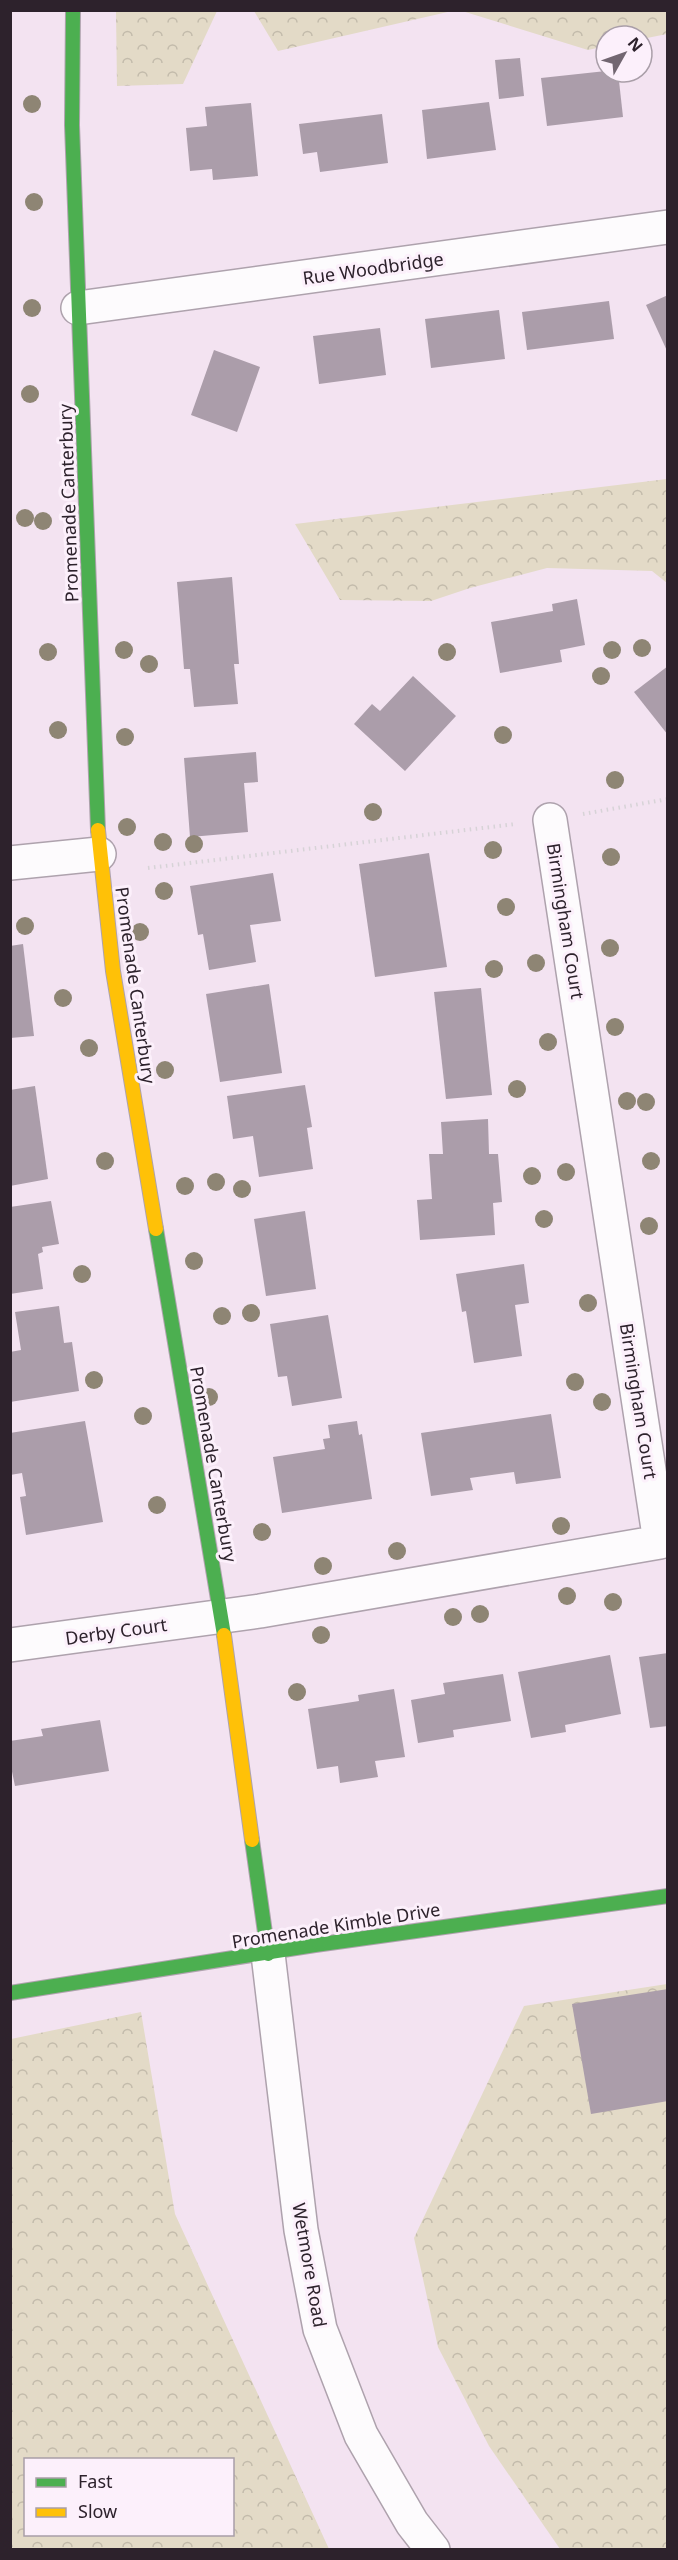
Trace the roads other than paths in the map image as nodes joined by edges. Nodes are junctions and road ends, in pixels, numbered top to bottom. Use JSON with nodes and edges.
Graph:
{"nodes":[{"id":1,"x":72,"y":10,"type":"edge"},
{"id":2,"x":668,"y":227,"type":"edge"},
{"id":3,"x":78,"y":308,"type":"junction"},
{"id":4,"x":550,"y":820,"type":"road end"},
{"id":5,"x":99,"y":854,"type":"junction"},
{"id":6,"x":10,"y":862,"type":"edge"},
{"id":7,"x":221,"y":1616,"type":"junction"},
{"id":8,"x":10,"y":1645,"type":"edge"},
{"id":9,"x":668,"y":1896,"type":"edge"},
{"id":10,"x":268,"y":1954,"type":"junction"},
{"id":11,"x":10,"y":1992,"type":"edge"},
{"id":12,"x":433,"y":2550,"type":"edge"}],
"edges":[{"from":1,"to":3,"type":"street","name":"Promenade Canterbury"},
{"from":2,"to":3,"type":"street","name":"Rue Woodbridge"},
{"from":3,"to":5,"type":"street","name":"Promenade Canterbury"},
{"from":4,"to":7,"type":"street","name":"Birmingham Court"},
{"from":5,"to":6,"type":"street"},
{"from":5,"to":7,"type":"street","name":"Promenade Canterbury"},
{"from":7,"to":8,"type":"street","name":"Derby Court"},
{"from":7,"to":10,"type":"street","name":"Promenade Canterbury"},
{"from":9,"to":10,"type":"street","name":"Promenade Kimble Drive"},
{"from":10,"to":11,"type":"street","name":"Promenade Kimble Drive"},
{"from":10,"to":12,"type":"street","name":"Wetmore Road"}]}
